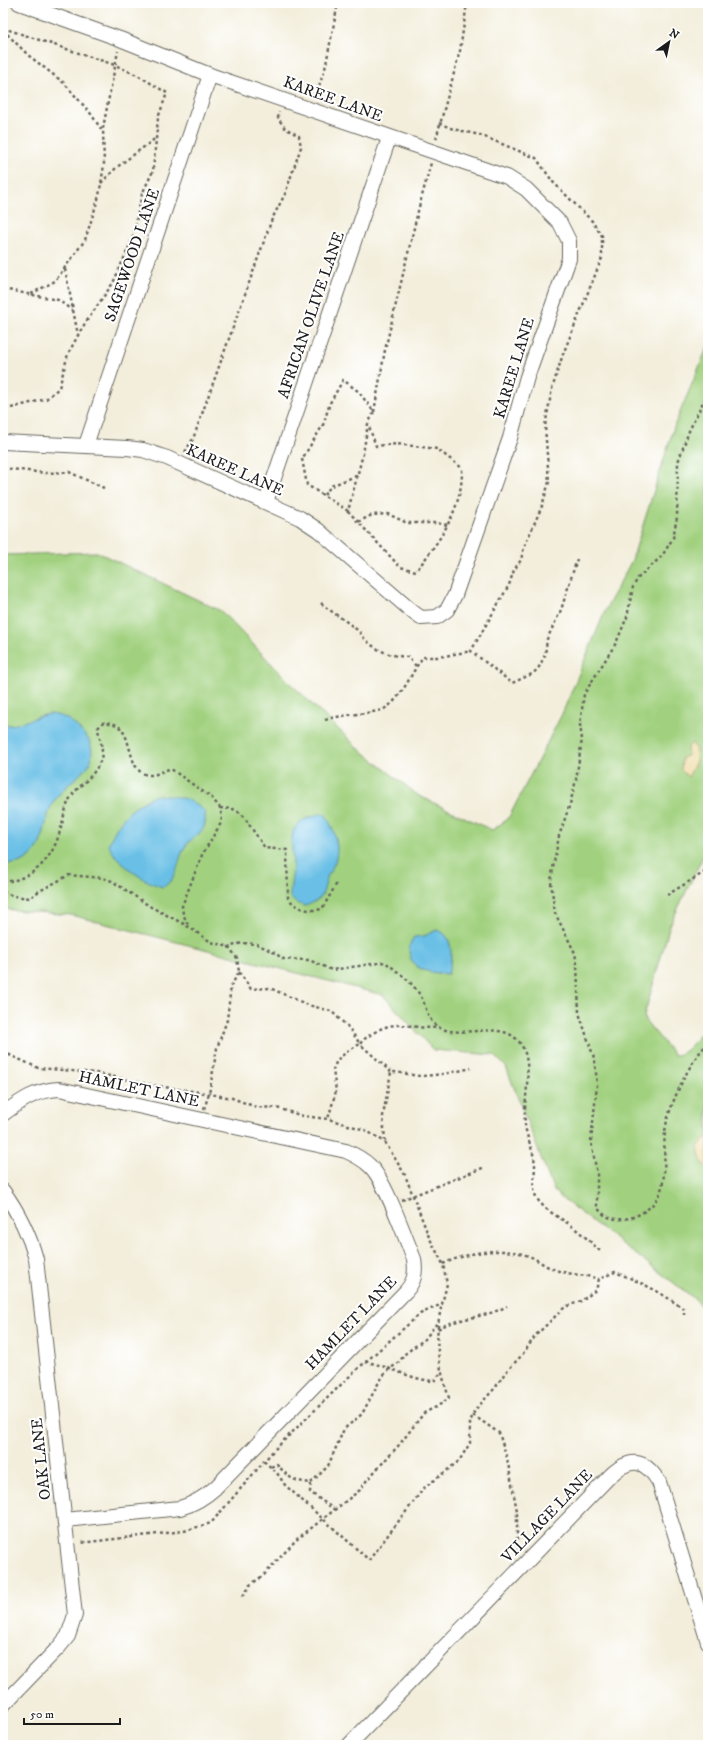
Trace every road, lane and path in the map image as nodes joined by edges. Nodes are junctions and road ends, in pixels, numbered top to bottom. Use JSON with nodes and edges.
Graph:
{"nodes":[{"id":1,"x":19,"y":3,"type":"edge"},
{"id":2,"x":338,"y":3,"type":"edge"},
{"id":3,"x":467,"y":3,"type":"edge"},
{"id":4,"x":3,"y":29,"type":"edge"},
{"id":5,"x":120,"y":39,"type":"junction"},
{"id":6,"x":115,"y":65,"type":"junction"},
{"id":7,"x":210,"y":75,"type":"junction"},
{"id":8,"x":282,"y":98,"type":"junction"},
{"id":9,"x":310,"y":109,"type":"junction"},
{"id":10,"x":103,"y":133,"type":"junction"},
{"id":11,"x":156,"y":138,"type":"junction"},
{"id":12,"x":389,"y":138,"type":"junction"},
{"id":13,"x":433,"y":151,"type":"junction"},
{"id":14,"x":101,"y":184,"type":"junction"},
{"id":15,"x":65,"y":268,"type":"junction"},
{"id":16,"x":3,"y":289,"type":"edge"},
{"id":17,"x":31,"y":294,"type":"junction"},
{"id":18,"x":73,"y":311,"type":"junction"},
{"id":19,"x":78,"y":335,"type":"junction"},
{"id":20,"x":708,"y":392,"type":"edge"},
{"id":21,"x":3,"y":410,"type":"edge"},
{"id":22,"x":374,"y":412,"type":"junction"},
{"id":23,"x":368,"y":424,"type":"junction"},
{"id":24,"x":3,"y":442,"type":"edge"},
{"id":25,"x":86,"y":445,"type":"junction"},
{"id":26,"x":178,"y":463,"type":"junction"},
{"id":27,"x":3,"y":468,"type":"edge"},
{"id":28,"x":358,"y":475,"type":"junction"},
{"id":29,"x":104,"y":488,"type":"dead end"},
{"id":30,"x":324,"y":496,"type":"junction"},
{"id":31,"x":266,"y":502,"type":"junction"},
{"id":32,"x":348,"y":511,"type":"junction"},
{"id":33,"x":358,"y":522,"type":"junction"},
{"id":34,"x":448,"y":525,"type":"junction"},
{"id":35,"x":531,"y":530,"type":"dead end"},
{"id":36,"x":577,"y":559,"type":"dead end"},
{"id":37,"x":321,"y":603,"type":"dead end"},
{"id":38,"x":471,"y":651,"type":"junction"},
{"id":39,"x":416,"y":666,"type":"junction"},
{"id":40,"x":325,"y":720,"type":"dead end"},
{"id":41,"x":220,"y":808,"type":"junction"},
{"id":42,"x":708,"y":870,"type":"edge"},
{"id":43,"x":3,"y":880,"type":"edge"},
{"id":44,"x":337,"y":883,"type":"dead end"},
{"id":45,"x":3,"y":892,"type":"edge"},
{"id":46,"x":667,"y":895,"type":"dead end"},
{"id":47,"x":190,"y":927,"type":"junction"},
{"id":48,"x":229,"y":947,"type":"junction"},
{"id":49,"x":239,"y":972,"type":"junction"},
{"id":50,"x":439,"y":1027,"type":"junction"},
{"id":51,"x":360,"y":1044,"type":"junction"},
{"id":52,"x":708,"y":1044,"type":"edge"},
{"id":53,"x":3,"y":1052,"type":"edge"},
{"id":54,"x":471,"y":1068,"type":"dead end"},
{"id":55,"x":391,"y":1072,"type":"junction"},
{"id":56,"x":209,"y":1094,"type":"junction"},
{"id":57,"x":3,"y":1114,"type":"edge"},
{"id":58,"x":328,"y":1119,"type":"junction"},
{"id":59,"x":201,"y":1120,"type":"junction"},
{"id":60,"x":385,"y":1142,"type":"junction"},
{"id":61,"x":485,"y":1166,"type":"dead end"},
{"id":62,"x":3,"y":1192,"type":"edge"},
{"id":63,"x":413,"y":1196,"type":"junction"},
{"id":64,"x":391,"y":1204,"type":"junction"},
{"id":65,"x":600,"y":1252,"type":"dead end"},
{"id":66,"x":443,"y":1264,"type":"junction"},
{"id":67,"x":599,"y":1279,"type":"junction"},
{"id":68,"x":442,"y":1304,"type":"junction"},
{"id":69,"x":507,"y":1306,"type":"dead end"},
{"id":70,"x":684,"y":1315,"type":"dead end"},
{"id":71,"x":437,"y":1323,"type":"junction"},
{"id":72,"x":437,"y":1330,"type":"junction"},
{"id":73,"x":364,"y":1362,"type":"junction"},
{"id":74,"x":391,"y":1368,"type":"junction"},
{"id":75,"x":441,"y":1373,"type":"junction"},
{"id":76,"x":473,"y":1415,"type":"junction"},
{"id":77,"x":264,"y":1461,"type":"junction"},
{"id":78,"x":271,"y":1467,"type":"junction"},
{"id":79,"x":311,"y":1483,"type":"junction"},
{"id":80,"x":335,"y":1510,"type":"junction"},
{"id":81,"x":65,"y":1520,"type":"junction"},
{"id":82,"x":324,"y":1520,"type":"junction"},
{"id":83,"x":68,"y":1542,"type":"junction"},
{"id":84,"x":521,"y":1568,"type":"junction"},
{"id":85,"x":243,"y":1596,"type":"dead end"},
{"id":86,"x":708,"y":1642,"type":"edge"},
{"id":87,"x":3,"y":1705,"type":"edge"},
{"id":88,"x":349,"y":1745,"type":"edge"}],
"edges":[{"from":1,"to":5,"type":"street","name":"KAREE LANE"},
{"from":2,"to":9,"type":"path"},
{"from":3,"to":13,"type":"path"},
{"from":4,"to":6,"type":"path"},
{"from":4,"to":10,"type":"path"},
{"from":5,"to":6,"type":"path"},
{"from":5,"to":7,"type":"street","name":"KAREE LANE"},
{"from":6,"to":10,"type":"path"},
{"from":6,"to":11,"type":"path"},
{"from":7,"to":8,"type":"street","name":"KAREE LANE"},
{"from":7,"to":25,"type":"street","name":"SAGEWOOD LANE"},
{"from":8,"to":9,"type":"street","name":"KAREE LANE"},
{"from":8,"to":26,"type":"path"},
{"from":9,"to":12,"type":"street","name":"KAREE LANE"},
{"from":10,"to":14,"type":"path"},
{"from":11,"to":14,"type":"path"},
{"from":11,"to":19,"type":"path"},
{"from":12,"to":13,"type":"street","name":"KAREE LANE"},
{"from":12,"to":31,"type":"street","name":"AFRICAN OLIVE LANE"},
{"from":13,"to":22,"type":"path"},
{"from":13,"to":31,"type":"street","name":"KAREE LANE"},
{"from":14,"to":15,"type":"path"},
{"from":15,"to":17,"type":"path"},
{"from":15,"to":18,"type":"path"},
{"from":16,"to":17,"type":"path"},
{"from":17,"to":18,"type":"path"},
{"from":18,"to":19,"type":"path"},
{"from":19,"to":21,"type":"path"},
{"from":20,"to":52,"type":"path"},
{"from":22,"to":23,"type":"path"},
{"from":22,"to":30,"type":"path"},
{"from":23,"to":28,"type":"path"},
{"from":23,"to":34,"type":"path"},
{"from":24,"to":25,"type":"street","name":"KAREE LANE"},
{"from":25,"to":26,"type":"street","name":"KAREE LANE"},
{"from":26,"to":31,"type":"street","name":"KAREE LANE"},
{"from":27,"to":29,"type":"path"},
{"from":28,"to":30,"type":"path"},
{"from":28,"to":32,"type":"path"},
{"from":30,"to":32,"type":"path"},
{"from":32,"to":33,"type":"path"},
{"from":33,"to":34,"type":"path"},
{"from":33,"to":34,"type":"path"},
{"from":35,"to":38,"type":"path"},
{"from":36,"to":38,"type":"path"},
{"from":37,"to":39,"type":"path"},
{"from":38,"to":39,"type":"path"},
{"from":39,"to":40,"type":"path"},
{"from":41,"to":43,"type":"path"},
{"from":41,"to":44,"type":"path"},
{"from":41,"to":47,"type":"path"},
{"from":42,"to":46,"type":"path"},
{"from":45,"to":47,"type":"path"},
{"from":47,"to":48,"type":"path"},
{"from":48,"to":49,"type":"path"},
{"from":48,"to":50,"type":"path"},
{"from":49,"to":51,"type":"path"},
{"from":49,"to":56,"type":"path"},
{"from":50,"to":51,"type":"path"},
{"from":50,"to":65,"type":"path"},
{"from":51,"to":55,"type":"path"},
{"from":51,"to":58,"type":"path"},
{"from":53,"to":56,"type":"path"},
{"from":54,"to":55,"type":"path"},
{"from":55,"to":60,"type":"path"},
{"from":56,"to":58,"type":"path"},
{"from":56,"to":59,"type":"path"},
{"from":57,"to":59,"type":"street","name":"HAMLET LANE"},
{"from":58,"to":60,"type":"path"},
{"from":59,"to":64,"type":"street","name":"HAMLET LANE"},
{"from":60,"to":63,"type":"path"},
{"from":61,"to":63,"type":"path"},
{"from":62,"to":81,"type":"street","name":"OAK LANE"},
{"from":63,"to":64,"type":"path"},
{"from":63,"to":66,"type":"path"},
{"from":64,"to":81,"type":"street","name":"HAMLET LANE"},
{"from":66,"to":67,"type":"path"},
{"from":66,"to":68,"type":"path"},
{"from":67,"to":70,"type":"path"},
{"from":67,"to":76,"type":"path"},
{"from":68,"to":71,"type":"path"},
{"from":68,"to":73,"type":"path"},
{"from":69,"to":72,"type":"path"},
{"from":71,"to":72,"type":"path"},
{"from":71,"to":74,"type":"path"},
{"from":72,"to":75,"type":"path"},
{"from":73,"to":74,"type":"path"},
{"from":73,"to":77,"type":"path"},
{"from":74,"to":75,"type":"path"},
{"from":74,"to":79,"type":"path"},
{"from":75,"to":80,"type":"path"},
{"from":76,"to":82,"type":"path"},
{"from":76,"to":84,"type":"path"},
{"from":77,"to":78,"type":"path"},
{"from":77,"to":83,"type":"path"},
{"from":78,"to":79,"type":"path"},
{"from":78,"to":82,"type":"path"},
{"from":79,"to":80,"type":"path"},
{"from":80,"to":82,"type":"path"},
{"from":81,"to":83,"type":"street","name":"OAK LANE"},
{"from":82,"to":85,"type":"path"},
{"from":83,"to":87,"type":"street","name":"OAK LANE"},
{"from":84,"to":86,"type":"street","name":"VILLAGE LANE"},
{"from":84,"to":88,"type":"street","name":"VILLAGE LANE"}]}
